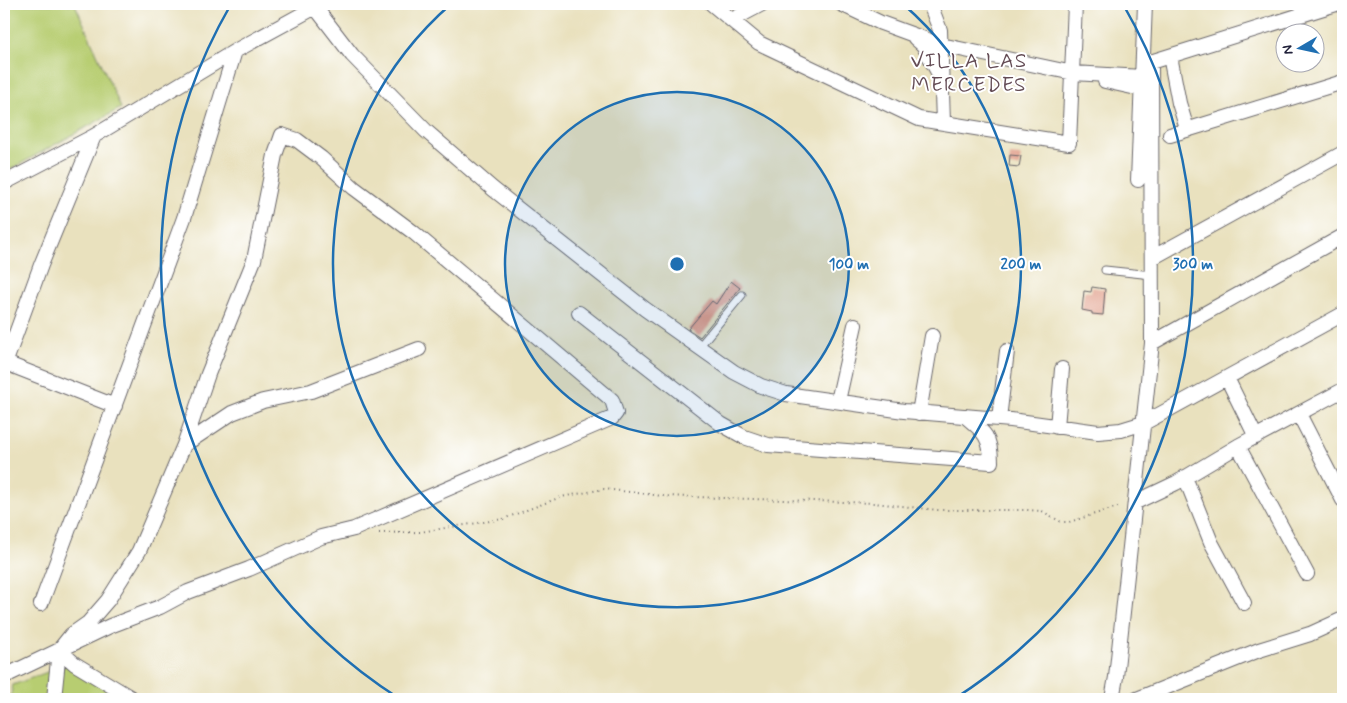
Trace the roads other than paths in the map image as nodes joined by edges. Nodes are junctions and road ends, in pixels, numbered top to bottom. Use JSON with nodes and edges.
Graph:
{"nodes":[{"id":1,"x":712,"y":4,"type":"edge"},
{"id":2,"x":762,"y":4,"type":"edge"},
{"id":3,"x":841,"y":4,"type":"edge"},
{"id":4,"x":930,"y":4,"type":"edge"},
{"id":5,"x":1075,"y":4,"type":"edge"},
{"id":6,"x":1145,"y":4,"type":"edge"},
{"id":7,"x":1336,"y":4,"type":"edge"},
{"id":8,"x":318,"y":5,"type":"edge"},
{"id":9,"x":732,"y":20,"type":"junction"},
{"id":10,"x":912,"y":35,"type":"junction"},
{"id":11,"x":941,"y":45,"type":"junction"},
{"id":12,"x":235,"y":51,"type":"junction"},
{"id":13,"x":1170,"y":56,"type":"junction"},
{"id":14,"x":1073,"y":73,"type":"junction"},
{"id":15,"x":1144,"y":73,"type":"junction"},
{"id":16,"x":1343,"y":82,"type":"edge"},
{"id":17,"x":943,"y":83,"type":"junction"},
{"id":18,"x":943,"y":123,"type":"junction"},
{"id":19,"x":1187,"y":129,"type":"junction"},
{"id":20,"x":1170,"y":135,"type":"dead end"},
{"id":21,"x":94,"y":136,"type":"junction"},
{"id":22,"x":1343,"y":153,"type":"edge"},
{"id":23,"x":1138,"y":180,"type":"dead end"},
{"id":24,"x":4,"y":183,"type":"edge"},
{"id":25,"x":1343,"y":236,"type":"edge"},
{"id":26,"x":1152,"y":258,"type":"junction"},
{"id":27,"x":1105,"y":270,"type":"dead end"},
{"id":28,"x":1152,"y":275,"type":"junction"},
{"id":29,"x":742,"y":295,"type":"dead end"},
{"id":30,"x":579,"y":313,"type":"dead end"},
{"id":31,"x":1343,"y":314,"type":"edge"},
{"id":32,"x":855,"y":325,"type":"dead end"},
{"id":33,"x":932,"y":336,"type":"dead end"},
{"id":34,"x":1152,"y":343,"type":"junction"},
{"id":35,"x":699,"y":347,"type":"junction"},
{"id":36,"x":419,"y":349,"type":"dead end"},
{"id":37,"x":1007,"y":351,"type":"dead end"},
{"id":38,"x":1062,"y":369,"type":"dead end"},
{"id":39,"x":1226,"y":378,"type":"junction"},
{"id":40,"x":1343,"y":390,"type":"edge"},
{"id":41,"x":838,"y":401,"type":"junction"},
{"id":42,"x":115,"y":406,"type":"junction"},
{"id":43,"x":919,"y":412,"type":"junction"},
{"id":44,"x":1299,"y":414,"type":"junction"},
{"id":45,"x":965,"y":416,"type":"junction"},
{"id":46,"x":999,"y":419,"type":"junction"},
{"id":47,"x":1144,"y":423,"type":"junction"},
{"id":48,"x":1057,"y":427,"type":"junction"},
{"id":49,"x":1256,"y":437,"type":"junction"},
{"id":50,"x":184,"y":445,"type":"junction"},
{"id":51,"x":1238,"y":446,"type":"junction"},
{"id":52,"x":1185,"y":478,"type":"junction"},
{"id":53,"x":1343,"y":500,"type":"edge"},
{"id":54,"x":1136,"y":502,"type":"junction"},
{"id":55,"x":1307,"y":574,"type":"dead end"},
{"id":56,"x":41,"y":604,"type":"dead end"},
{"id":57,"x":1244,"y":604,"type":"dead end"},
{"id":58,"x":1343,"y":619,"type":"edge"},
{"id":59,"x":59,"y":650,"type":"junction"},
{"id":60,"x":4,"y":677,"type":"edge"},
{"id":61,"x":54,"y":699,"type":"edge"},
{"id":62,"x":133,"y":699,"type":"edge"},
{"id":63,"x":1112,"y":699,"type":"edge"},
{"id":64,"x":1137,"y":699,"type":"edge"}],
"edges":[{"from":1,"to":9,"type":"street"},
{"from":2,"to":9,"type":"street"},
{"from":3,"to":10,"type":"street"},
{"from":4,"to":11,"type":"street"},
{"from":5,"to":14,"type":"street"},
{"from":6,"to":15,"type":"street"},
{"from":7,"to":13,"type":"street"},
{"from":8,"to":12,"type":"street"},
{"from":8,"to":35,"type":"street"},
{"from":9,"to":18,"type":"street"},
{"from":10,"to":11,"type":"street"},
{"from":10,"to":17,"type":"street"},
{"from":11,"to":14,"type":"street"},
{"from":11,"to":17,"type":"street"},
{"from":12,"to":21,"type":"street"},
{"from":12,"to":42,"type":"street"},
{"from":13,"to":15,"type":"street"},
{"from":13,"to":19,"type":"street"},
{"from":14,"to":15,"type":"street"},
{"from":14,"to":18,"type":"street"},
{"from":15,"to":23,"type":"street"},
{"from":15,"to":26,"type":"street"},
{"from":16,"to":19,"type":"street"},
{"from":17,"to":18,"type":"street"},
{"from":19,"to":20,"type":"street"},
{"from":21,"to":24,"type":"street"},
{"from":21,"to":42,"type":"street"},
{"from":22,"to":26,"type":"street"},
{"from":25,"to":34,"type":"street"},
{"from":26,"to":28,"type":"street"},
{"from":27,"to":28,"type":"lane"},
{"from":28,"to":34,"type":"street"},
{"from":29,"to":35,"type":"lane"},
{"from":30,"to":45,"type":"street"},
{"from":31,"to":39,"type":"street"},
{"from":32,"to":41,"type":"street"},
{"from":33,"to":43,"type":"street"},
{"from":34,"to":47,"type":"street"},
{"from":35,"to":41,"type":"street"},
{"from":36,"to":50,"type":"street"},
{"from":37,"to":46,"type":"street"},
{"from":38,"to":48,"type":"street"},
{"from":39,"to":47,"type":"street"},
{"from":39,"to":49,"type":"street"},
{"from":40,"to":44,"type":"street"},
{"from":41,"to":43,"type":"street"},
{"from":42,"to":56,"type":"street"},
{"from":43,"to":45,"type":"street"},
{"from":44,"to":49,"type":"street"},
{"from":44,"to":53,"type":"street"},
{"from":45,"to":46,"type":"street"},
{"from":46,"to":48,"type":"street"},
{"from":47,"to":48,"type":"street"},
{"from":47,"to":54,"type":"street"},
{"from":49,"to":51,"type":"street"},
{"from":50,"to":59,"type":"street"},
{"from":50,"to":59,"type":"street"},
{"from":51,"to":52,"type":"street"},
{"from":51,"to":55,"type":"street"},
{"from":52,"to":54,"type":"street"},
{"from":52,"to":57,"type":"street"},
{"from":54,"to":63,"type":"street"},
{"from":58,"to":64,"type":"street"},
{"from":59,"to":60,"type":"street"},
{"from":59,"to":61,"type":"street"},
{"from":59,"to":62,"type":"street"}]}
